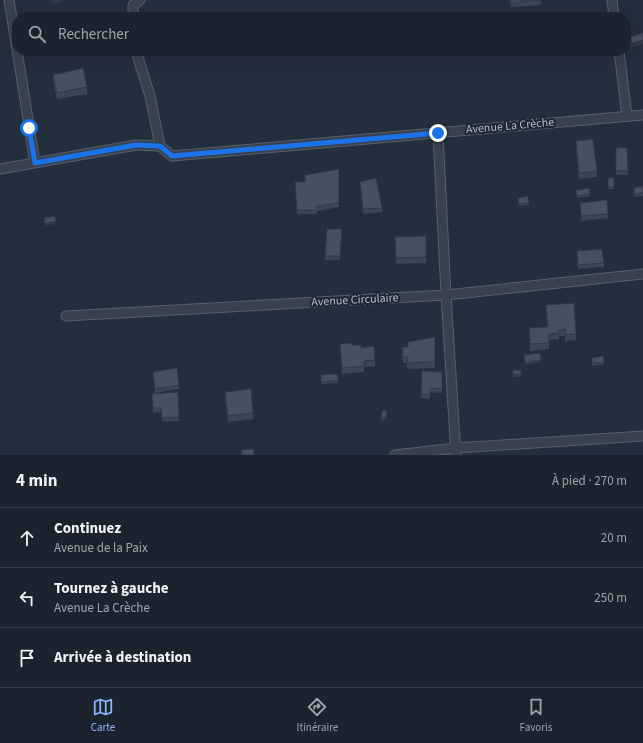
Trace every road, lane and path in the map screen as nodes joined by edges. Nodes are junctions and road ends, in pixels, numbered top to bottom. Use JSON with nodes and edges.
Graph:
{"nodes":[{"id":1,"x":9,"y":0,"type":"edge"},
{"id":2,"x":140,"y":0,"type":"edge"},
{"id":3,"x":612,"y":0,"type":"edge"},
{"id":4,"x":133,"y":12,"type":"edge"},
{"id":5,"x":613,"y":12,"type":"edge"},
{"id":6,"x":12,"y":19,"type":"edge"},
{"id":7,"x":18,"y":56,"type":"edge"},
{"id":8,"x":138,"y":56,"type":"edge"},
{"id":9,"x":620,"y":56,"type":"edge"},
{"id":10,"x":643,"y":115,"type":"edge"},
{"id":11,"x":627,"y":116,"type":"junction"},
{"id":12,"x":438,"y":133,"type":"junction"},
{"id":13,"x":160,"y":146,"type":"junction"},
{"id":14,"x":35,"y":163,"type":"junction"},
{"id":15,"x":0,"y":169,"type":"edge"},
{"id":16,"x":643,"y":274,"type":"edge"},
{"id":17,"x":446,"y":294,"type":"junction"},
{"id":18,"x":66,"y":316,"type":"dead end"},
{"id":19,"x":643,"y":436,"type":"edge"},
{"id":20,"x":456,"y":452,"type":"edge"},
{"id":21,"x":395,"y":455,"type":"edge"}],
"edges":[{"from":1,"to":6,"type":"street"},
{"from":2,"to":4,"type":"street"},
{"from":3,"to":5,"type":"street"},
{"from":7,"to":14,"type":"street"},
{"from":8,"to":13,"type":"street"},
{"from":9,"to":11,"type":"street"},
{"from":10,"to":11,"type":"street","name":"Avenue La Crèche"},
{"from":11,"to":12,"type":"street","name":"Avenue La Crèche"},
{"from":12,"to":13,"type":"street","name":"Avenue La Crèche"},
{"from":12,"to":17,"type":"street"},
{"from":13,"to":14,"type":"street","name":"Avenue La Crèche"},
{"from":14,"to":15,"type":"street","name":"Avenue La Crèche"},
{"from":16,"to":17,"type":"street","name":"Avenue Circulaire"},
{"from":17,"to":18,"type":"street","name":"Avenue Circulaire"},
{"from":17,"to":20,"type":"street"},
{"from":19,"to":20,"type":"street"},
{"from":20,"to":21,"type":"street"}]}
